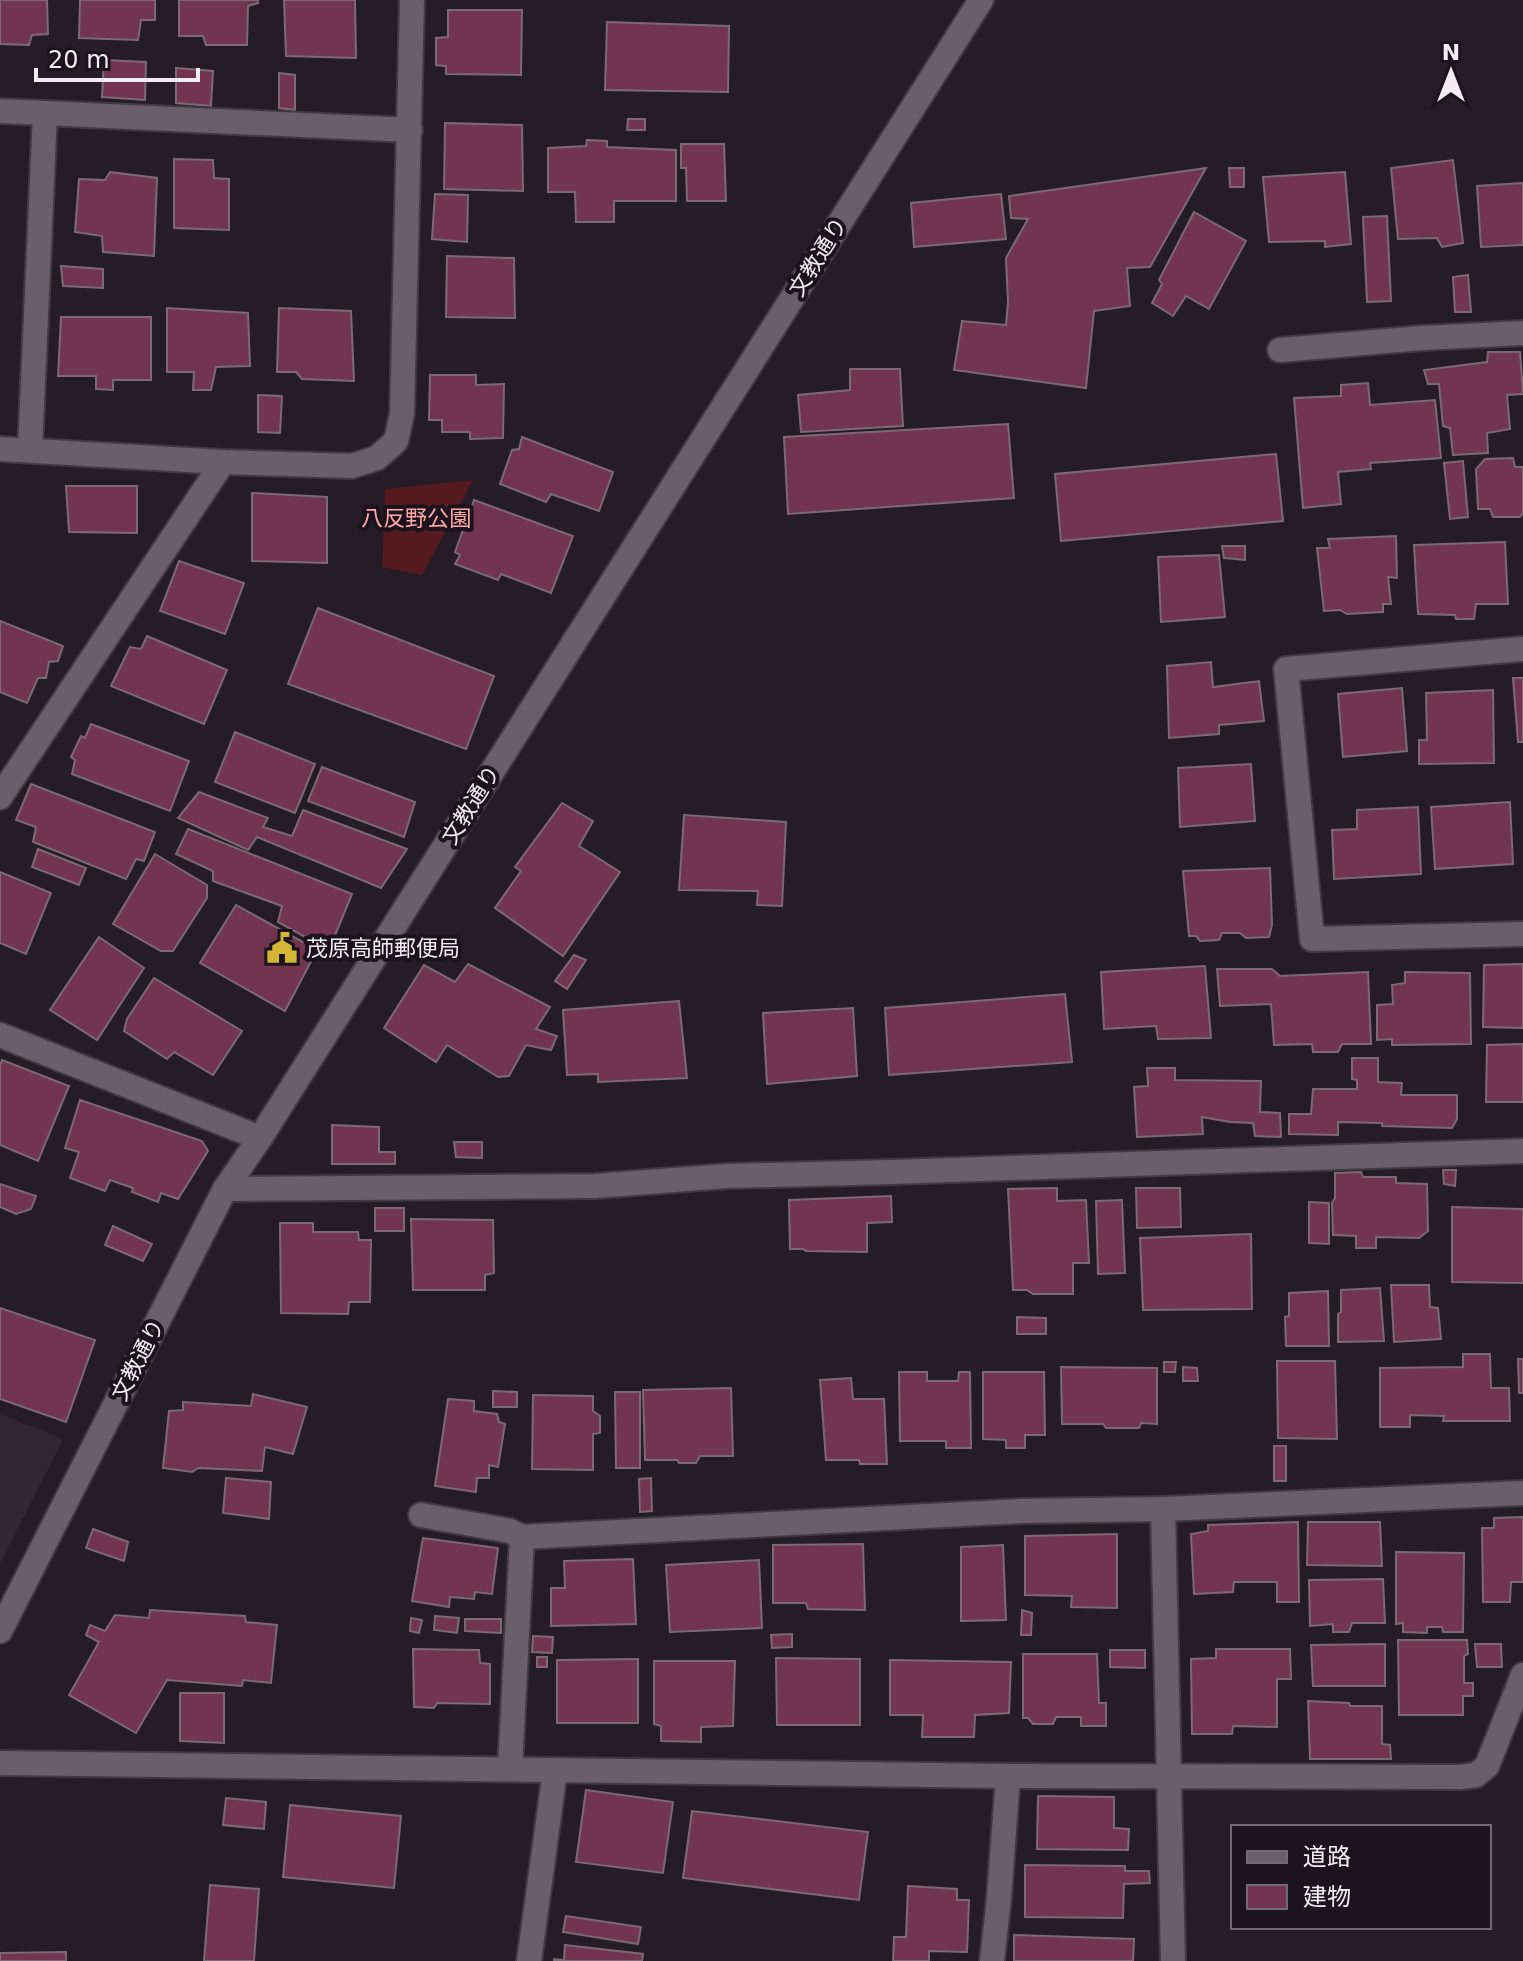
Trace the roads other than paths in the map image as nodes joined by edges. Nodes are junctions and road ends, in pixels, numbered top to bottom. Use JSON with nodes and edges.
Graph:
{"nodes":[{"id":1,"x":412,"y":0,"type":"edge"},
{"id":2,"x":981,"y":0,"type":"edge"},
{"id":3,"x":0,"y":111,"type":"edge"},
{"id":4,"x":45,"y":113,"type":"junction"},
{"id":5,"x":410,"y":130,"type":"junction"},
{"id":6,"x":1523,"y":333,"type":"edge"},
{"id":7,"x":1280,"y":350,"type":"dead end"},
{"id":8,"x":0,"y":449,"type":"edge"},
{"id":9,"x":30,"y":450,"type":"junction"},
{"id":10,"x":223,"y":462,"type":"junction"},
{"id":11,"x":1523,"y":649,"type":"edge"},
{"id":12,"x":0,"y":797,"type":"edge"},
{"id":13,"x":1523,"y":934,"type":"edge"},
{"id":14,"x":0,"y":1035,"type":"edge"},
{"id":15,"x":260,"y":1138,"type":"junction"},
{"id":16,"x":1523,"y":1151,"type":"edge"},
{"id":17,"x":225,"y":1189,"type":"junction"},
{"id":18,"x":1523,"y":1493,"type":"edge"},
{"id":19,"x":1163,"y":1509,"type":"junction"},
{"id":20,"x":421,"y":1515,"type":"dead end"},
{"id":21,"x":522,"y":1537,"type":"junction"},
{"id":22,"x":0,"y":1631,"type":"edge"},
{"id":23,"x":1523,"y":1675,"type":"edge"},
{"id":24,"x":0,"y":1763,"type":"edge"},
{"id":25,"x":510,"y":1768,"type":"junction"},
{"id":26,"x":555,"y":1771,"type":"junction"},
{"id":27,"x":1008,"y":1776,"type":"junction"},
{"id":28,"x":1168,"y":1776,"type":"junction"},
{"id":29,"x":529,"y":1961,"type":"edge"},
{"id":30,"x":992,"y":1961,"type":"edge"},
{"id":31,"x":1173,"y":1961,"type":"edge"}],
"edges":[{"from":1,"to":5,"type":"street"},
{"from":2,"to":15,"type":"street","name":"文教通り"},
{"from":3,"to":4,"type":"street"},
{"from":4,"to":5,"type":"street"},
{"from":4,"to":9,"type":"street"},
{"from":5,"to":10,"type":"street"},
{"from":6,"to":7,"type":"street"},
{"from":8,"to":9,"type":"street"},
{"from":9,"to":10,"type":"street"},
{"from":10,"to":12,"type":"street"},
{"from":11,"to":13,"type":"street"},
{"from":14,"to":15,"type":"street"},
{"from":15,"to":17,"type":"street","name":"文教通り"},
{"from":16,"to":17,"type":"street"},
{"from":17,"to":22,"type":"street","name":"文教通り"},
{"from":18,"to":19,"type":"street"},
{"from":19,"to":21,"type":"street"},
{"from":19,"to":28,"type":"street"},
{"from":20,"to":21,"type":"street"},
{"from":21,"to":25,"type":"street"},
{"from":23,"to":28,"type":"street"},
{"from":24,"to":25,"type":"street"},
{"from":25,"to":26,"type":"street"},
{"from":26,"to":27,"type":"street"},
{"from":26,"to":29,"type":"street"},
{"from":27,"to":28,"type":"street"},
{"from":27,"to":30,"type":"street"},
{"from":28,"to":31,"type":"street"}]}
